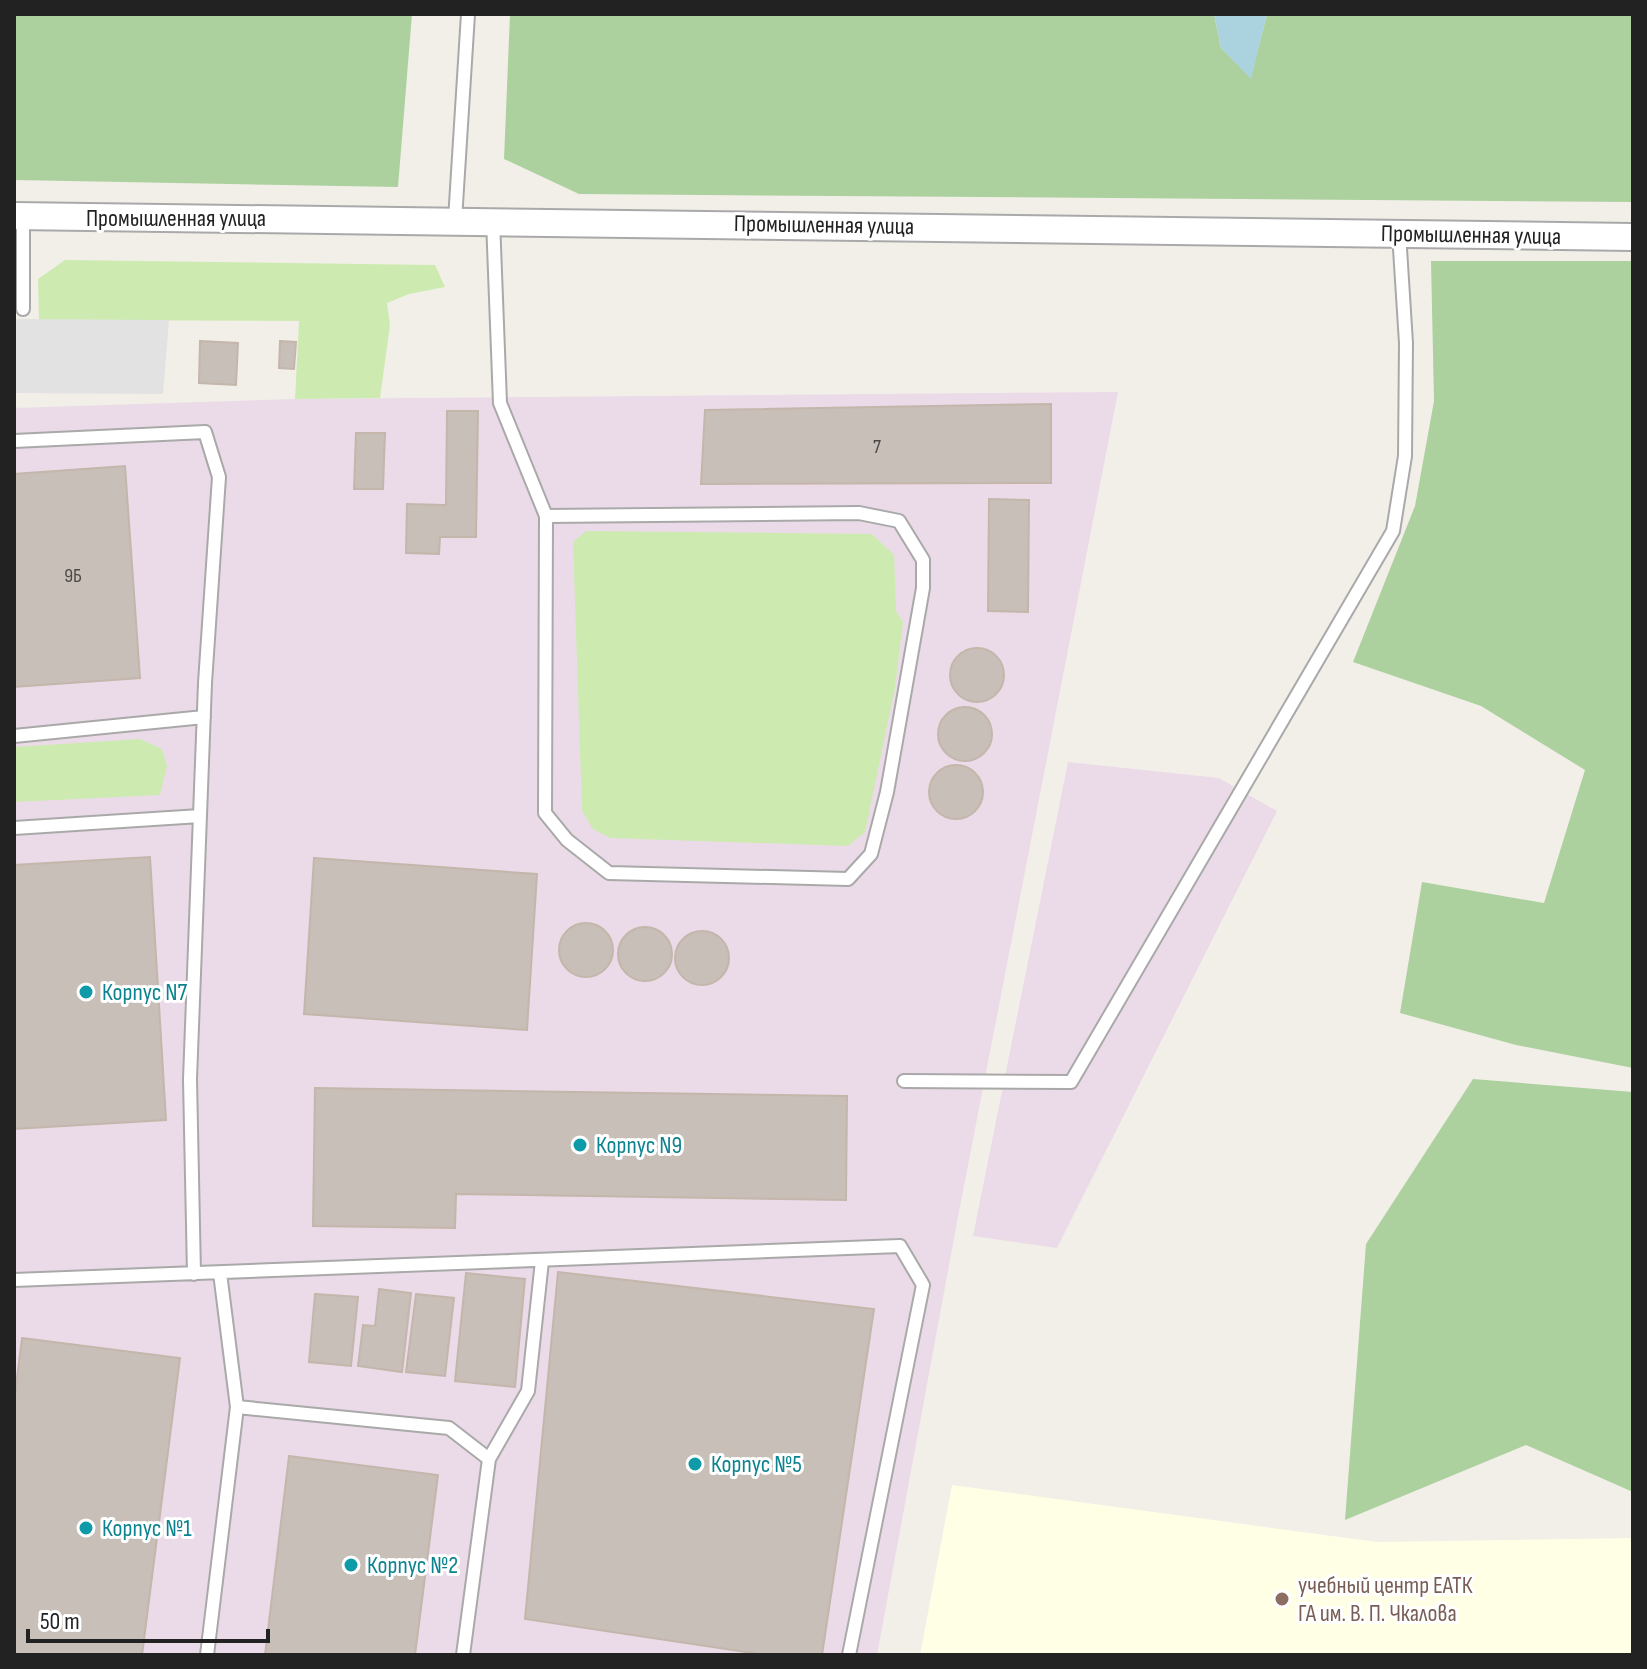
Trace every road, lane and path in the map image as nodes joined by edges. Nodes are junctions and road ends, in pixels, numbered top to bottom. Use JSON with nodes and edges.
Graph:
{"nodes":[{"id":1,"x":468,"y":14,"type":"edge"},
{"id":2,"x":19,"y":216,"type":"edge"},
{"id":3,"x":455,"y":220,"type":"junction"},
{"id":4,"x":493,"y":220,"type":"junction"},
{"id":5,"x":1399,"y":233,"type":"junction"},
{"id":6,"x":1633,"y":237,"type":"edge"},
{"id":7,"x":23,"y":309,"type":"dead end"},
{"id":8,"x":14,"y":441,"type":"edge"},
{"id":9,"x":546,"y":516,"type":"junction"},
{"id":10,"x":204,"y":717,"type":"junction"},
{"id":11,"x":14,"y":736,"type":"edge"},
{"id":12,"x":200,"y":816,"type":"junction"},
{"id":13,"x":14,"y":828,"type":"edge"},
{"id":14,"x":904,"y":1081,"type":"dead end"},
{"id":15,"x":542,"y":1261,"type":"junction"},
{"id":16,"x":220,"y":1273,"type":"junction"},
{"id":17,"x":194,"y":1274,"type":"junction"},
{"id":18,"x":14,"y":1280,"type":"edge"},
{"id":19,"x":237,"y":1407,"type":"junction"},
{"id":20,"x":489,"y":1459,"type":"junction"},
{"id":21,"x":207,"y":1655,"type":"edge"},
{"id":22,"x":463,"y":1655,"type":"edge"},
{"id":23,"x":849,"y":1655,"type":"edge"}],
"edges":[{"from":1,"to":3,"type":"lane"},
{"from":2,"to":3,"type":"street","name":"Промышленная улица"},
{"from":2,"to":7,"type":"lane"},
{"from":3,"to":4,"type":"street","name":"Промышленная улица"},
{"from":4,"to":5,"type":"street","name":"Промышленная улица"},
{"from":4,"to":9,"type":"lane"},
{"from":5,"to":6,"type":"street","name":"Промышленная улица"},
{"from":5,"to":14,"type":"lane"},
{"from":8,"to":10,"type":"lane"},
{"from":9,"to":9,"type":"lane"},
{"from":10,"to":11,"type":"lane"},
{"from":10,"to":12,"type":"lane"},
{"from":12,"to":13,"type":"lane"},
{"from":12,"to":17,"type":"lane"},
{"from":15,"to":16,"type":"lane"},
{"from":15,"to":20,"type":"lane"},
{"from":15,"to":23,"type":"lane"},
{"from":16,"to":17,"type":"lane"},
{"from":16,"to":19,"type":"lane"},
{"from":17,"to":18,"type":"lane"},
{"from":19,"to":20,"type":"lane"},
{"from":19,"to":21,"type":"lane"},
{"from":20,"to":22,"type":"lane"}]}
